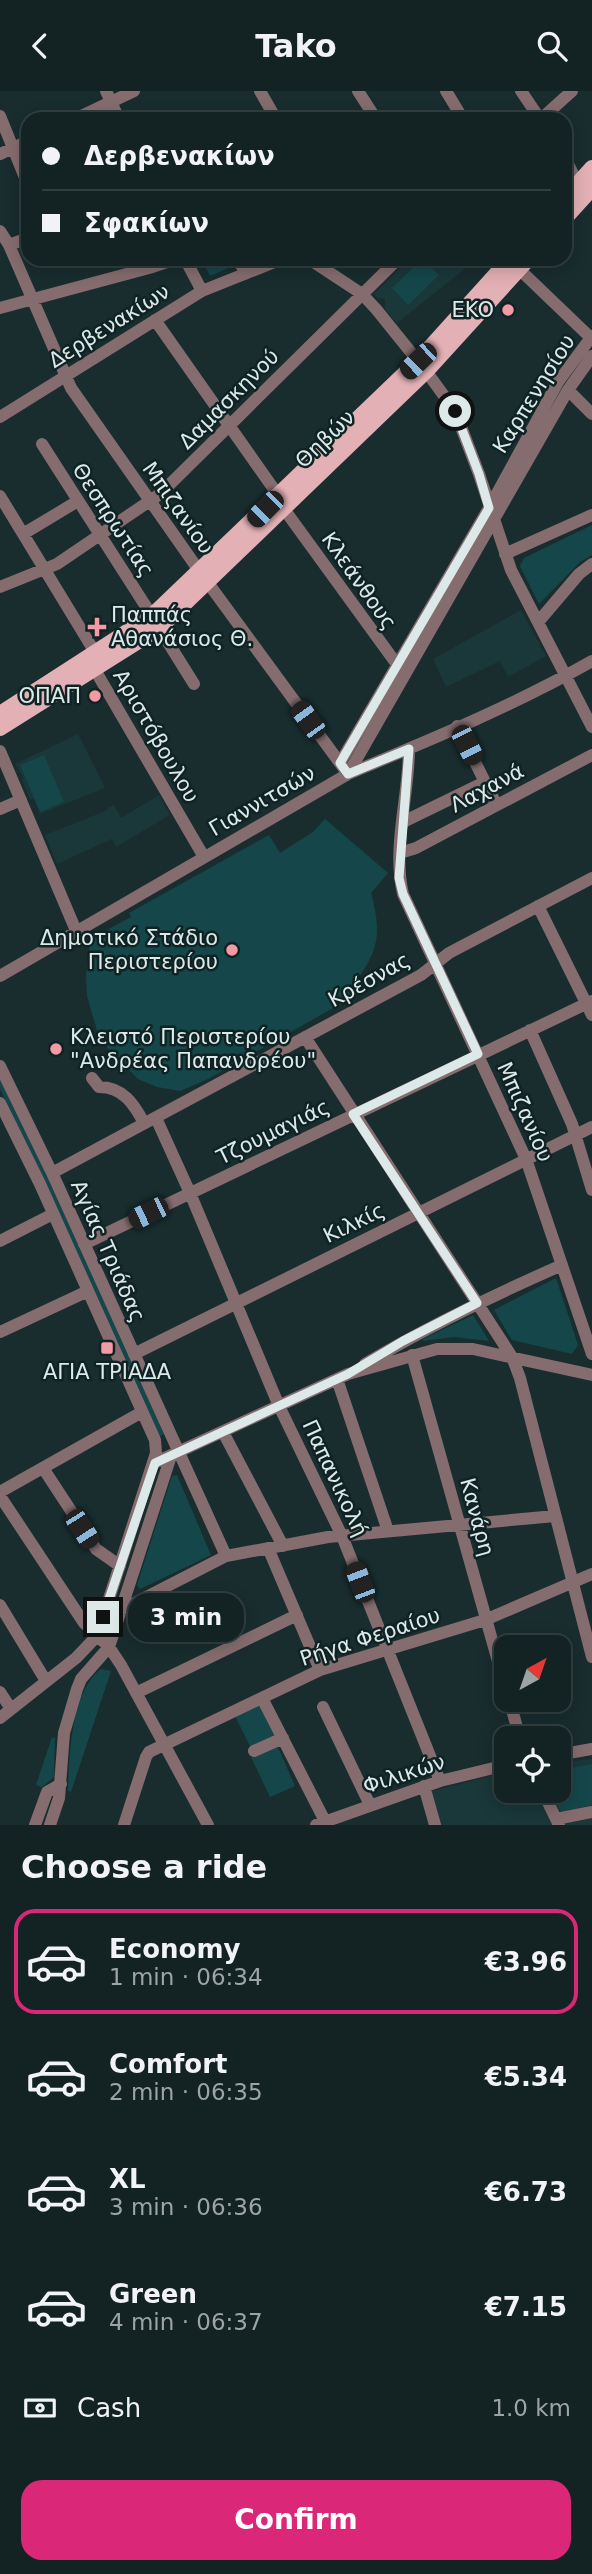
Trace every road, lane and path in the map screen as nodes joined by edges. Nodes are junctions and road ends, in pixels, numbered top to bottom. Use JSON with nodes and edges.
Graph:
{"nodes":[{"id":1,"x":134,"y":91,"type":"edge"},
{"id":2,"x":260,"y":91,"type":"edge"},
{"id":3,"x":358,"y":91,"type":"edge"},
{"id":4,"x":446,"y":91,"type":"edge"},
{"id":5,"x":521,"y":91,"type":"edge"},
{"id":6,"x":572,"y":91,"type":"edge"},
{"id":7,"x":108,"y":97,"type":"edge"},
{"id":8,"x":86,"y":112,"type":"edge"},
{"id":9,"x":271,"y":112,"type":"edge"},
{"id":10,"x":372,"y":112,"type":"edge"},
{"id":11,"x":459,"y":112,"type":"edge"},
{"id":12,"x":535,"y":112,"type":"edge"},
{"id":13,"x":548,"y":112,"type":"edge"},
{"id":14,"x":0,"y":116,"type":"edge"},
{"id":15,"x":21,"y":144,"type":"edge"},
{"id":16,"x":13,"y":148,"type":"junction"},
{"id":17,"x":0,"y":154,"type":"edge"},
{"id":18,"x":572,"y":163,"type":"edge"},
{"id":19,"x":592,"y":165,"type":"edge"},
{"id":20,"x":21,"y":168,"type":"edge"},
{"id":21,"x":572,"y":169,"type":"edge"},
{"id":22,"x":585,"y":186,"type":"edge"},
{"id":23,"x":572,"y":207,"type":"edge"},
{"id":24,"x":0,"y":231,"type":"edge"},
{"id":25,"x":21,"y":241,"type":"edge"},
{"id":26,"x":9,"y":245,"type":"junction"},
{"id":27,"x":151,"y":266,"type":"edge"},
{"id":28,"x":189,"y":266,"type":"edge"},
{"id":29,"x":242,"y":266,"type":"edge"},
{"id":30,"x":265,"y":266,"type":"edge"},
{"id":31,"x":319,"y":266,"type":"edge"},
{"id":32,"x":391,"y":266,"type":"edge"},
{"id":33,"x":515,"y":266,"type":"edge"},
{"id":34,"x":523,"y":266,"type":"edge"},
{"id":35,"x":245,"y":274,"type":"junction"},
{"id":36,"x":202,"y":291,"type":"junction"},
{"id":37,"x":362,"y":295,"type":"junction"},
{"id":38,"x":32,"y":300,"type":"junction"},
{"id":39,"x":0,"y":308,"type":"edge"},
{"id":40,"x":155,"y":320,"type":"junction"},
{"id":41,"x":592,"y":337,"type":"edge"},
{"id":42,"x":592,"y":356,"type":"edge"},
{"id":43,"x":422,"y":366,"type":"junction"},
{"id":44,"x":65,"y":376,"type":"junction"},
{"id":45,"x":568,"y":390,"type":"junction"},
{"id":46,"x":592,"y":414,"type":"edge"},
{"id":47,"x":0,"y":417,"type":"edge"},
{"id":48,"x":229,"y":425,"type":"junction"},
{"id":49,"x":42,"y":444,"type":"dead end"},
{"id":50,"x":0,"y":496,"type":"edge"},
{"id":51,"x":78,"y":501,"type":"junction"},
{"id":52,"x":149,"y":501,"type":"junction"},
{"id":53,"x":281,"y":502,"type":"junction"},
{"id":54,"x":489,"y":508,"type":"junction"},
{"id":55,"x":592,"y":515,"type":"edge"},
{"id":56,"x":494,"y":521,"type":"junction"},
{"id":57,"x":23,"y":534,"type":"junction"},
{"id":58,"x":100,"y":536,"type":"junction"},
{"id":59,"x":505,"y":554,"type":"junction"},
{"id":60,"x":592,"y":563,"type":"edge"},
{"id":61,"x":45,"y":570,"type":"junction"},
{"id":62,"x":204,"y":578,"type":"junction"},
{"id":63,"x":0,"y":587,"type":"edge"},
{"id":64,"x":538,"y":621,"type":"junction"},
{"id":65,"x":156,"y":622,"type":"junction"},
{"id":66,"x":592,"y":661,"type":"edge"},
{"id":67,"x":95,"y":662,"type":"junction"},
{"id":68,"x":401,"y":670,"type":"junction"},
{"id":69,"x":566,"y":676,"type":"junction"},
{"id":70,"x":194,"y":684,"type":"dead end"},
{"id":71,"x":0,"y":714,"type":"edge"},
{"id":72,"x":457,"y":726,"type":"junction"},
{"id":73,"x":592,"y":727,"type":"edge"},
{"id":74,"x":0,"y":728,"type":"edge"},
{"id":75,"x":409,"y":749,"type":"junction"},
{"id":76,"x":0,"y":751,"type":"edge"},
{"id":77,"x":592,"y":755,"type":"edge"},
{"id":78,"x":340,"y":763,"type":"junction"},
{"id":79,"x":348,"y":774,"type":"junction"},
{"id":80,"x":485,"y":782,"type":"junction"},
{"id":81,"x":21,"y":800,"type":"junction"},
{"id":82,"x":496,"y":804,"type":"junction"},
{"id":83,"x":0,"y":809,"type":"edge"},
{"id":84,"x":403,"y":823,"type":"junction"},
{"id":85,"x":400,"y":853,"type":"junction"},
{"id":86,"x":204,"y":857,"type":"junction"},
{"id":87,"x":592,"y":878,"type":"edge"},
{"id":88,"x":538,"y":906,"type":"junction"},
{"id":89,"x":77,"y":933,"type":"junction"},
{"id":90,"x":436,"y":962,"type":"junction"},
{"id":91,"x":0,"y":976,"type":"edge"},
{"id":92,"x":590,"y":1007,"type":"edge"},
{"id":93,"x":530,"y":1030,"type":"junction"},
{"id":94,"x":305,"y":1037,"type":"junction"},
{"id":95,"x":478,"y":1054,"type":"junction"},
{"id":96,"x":0,"y":1066,"type":"edge"},
{"id":97,"x":92,"y":1078,"type":"dead end"},
{"id":98,"x":0,"y":1103,"type":"edge"},
{"id":99,"x":353,"y":1114,"type":"junction"},
{"id":100,"x":150,"y":1121,"type":"junction"},
{"id":101,"x":592,"y":1126,"type":"edge"},
{"id":102,"x":576,"y":1135,"type":"junction"},
{"id":103,"x":526,"y":1159,"type":"junction"},
{"id":104,"x":52,"y":1173,"type":"junction"},
{"id":105,"x":592,"y":1190,"type":"edge"},
{"id":106,"x":190,"y":1193,"type":"junction"},
{"id":107,"x":418,"y":1213,"type":"junction"},
{"id":108,"x":53,"y":1214,"type":"junction"},
{"id":109,"x":0,"y":1241,"type":"edge"},
{"id":110,"x":84,"y":1244,"type":"junction"},
{"id":111,"x":562,"y":1265,"type":"junction"},
{"id":112,"x":88,"y":1291,"type":"junction"},
{"id":113,"x":236,"y":1303,"type":"junction"},
{"id":114,"x":477,"y":1303,"type":"junction"},
{"id":115,"x":0,"y":1332,"type":"edge"},
{"id":116,"x":134,"y":1354,"type":"junction"},
{"id":117,"x":592,"y":1354,"type":"edge"},
{"id":118,"x":412,"y":1355,"type":"junction"},
{"id":119,"x":512,"y":1357,"type":"junction"},
{"id":120,"x":592,"y":1375,"type":"edge"},
{"id":121,"x":342,"y":1377,"type":"junction"},
{"id":122,"x":279,"y":1406,"type":"junction"},
{"id":123,"x":142,"y":1412,"type":"junction"},
{"id":124,"x":223,"y":1432,"type":"junction"},
{"id":125,"x":174,"y":1454,"type":"junction"},
{"id":126,"x":155,"y":1463,"type":"junction"},
{"id":127,"x":43,"y":1468,"type":"junction"},
{"id":128,"x":0,"y":1494,"type":"edge"},
{"id":129,"x":555,"y":1516,"type":"junction"},
{"id":130,"x":459,"y":1525,"type":"junction"},
{"id":131,"x":388,"y":1531,"type":"junction"},
{"id":132,"x":342,"y":1536,"type":"junction"},
{"id":133,"x":283,"y":1546,"type":"junction"},
{"id":134,"x":268,"y":1548,"type":"junction"},
{"id":135,"x":226,"y":1556,"type":"junction"},
{"id":136,"x":120,"y":1566,"type":"junction"},
{"id":137,"x":592,"y":1574,"type":"edge"},
{"id":138,"x":575,"y":1582,"type":"junction"},
{"id":139,"x":0,"y":1605,"type":"edge"},
{"id":140,"x":119,"y":1611,"type":"junction"},
{"id":141,"x":298,"y":1615,"type":"junction"},
{"id":142,"x":485,"y":1620,"type":"junction"},
{"id":143,"x":589,"y":1628,"type":"edge"},
{"id":144,"x":97,"y":1636,"type":"junction"},
{"id":145,"x":108,"y":1647,"type":"junction"},
{"id":146,"x":386,"y":1650,"type":"junction"},
{"id":147,"x":494,"y":1650,"type":"edge"},
{"id":148,"x":592,"y":1657,"type":"edge"},
{"id":149,"x":320,"y":1670,"type":"junction"},
{"id":150,"x":46,"y":1681,"type":"junction"},
{"id":151,"x":0,"y":1692,"type":"edge"},
{"id":152,"x":136,"y":1692,"type":"junction"},
{"id":153,"x":262,"y":1697,"type":"junction"},
{"id":154,"x":323,"y":1707,"type":"dead end"},
{"id":155,"x":11,"y":1709,"type":"junction"},
{"id":156,"x":0,"y":1719,"type":"edge"},
{"id":157,"x":283,"y":1738,"type":"junction"},
{"id":158,"x":164,"y":1744,"type":"junction"},
{"id":159,"x":592,"y":1749,"type":"edge"},
{"id":160,"x":254,"y":1751,"type":"dead end"},
{"id":161,"x":571,"y":1753,"type":"edge"},
{"id":162,"x":494,"y":1768,"type":"edge"},
{"id":163,"x":440,"y":1781,"type":"junction"},
{"id":164,"x":61,"y":1784,"type":"junction"},
{"id":165,"x":424,"y":1786,"type":"junction"},
{"id":166,"x":548,"y":1803,"type":"edge"},
{"id":167,"x":370,"y":1805,"type":"junction"},
{"id":168,"x":592,"y":1812,"type":"edge"},
{"id":169,"x":558,"y":1822,"type":"edge"},
{"id":170,"x":323,"y":1824,"type":"edge"},
{"id":171,"x":35,"y":1825,"type":"edge"},
{"id":172,"x":50,"y":1825,"type":"edge"},
{"id":173,"x":124,"y":1825,"type":"edge"},
{"id":174,"x":208,"y":1825,"type":"edge"},
{"id":175,"x":435,"y":1825,"type":"edge"}],
"edges":[{"from":1,"to":7,"type":"street"},
{"from":2,"to":9,"type":"street"},
{"from":3,"to":10,"type":"street"},
{"from":4,"to":11,"type":"street"},
{"from":5,"to":12,"type":"street"},
{"from":6,"to":13,"type":"street"},
{"from":7,"to":8,"type":"street"},
{"from":14,"to":16,"type":"street"},
{"from":15,"to":16,"type":"street"},
{"from":16,"to":17,"type":"street"},
{"from":16,"to":20,"type":"street"},
{"from":18,"to":19,"type":"street"},
{"from":19,"to":22,"type":"main road"},
{"from":21,"to":22,"type":"street"},
{"from":22,"to":23,"type":"main road"},
{"from":24,"to":26,"type":"street","name":"Μπιζανίου"},
{"from":25,"to":26,"type":"street"},
{"from":26,"to":38,"type":"street","name":"Μπιζανίου"},
{"from":27,"to":38,"type":"street"},
{"from":28,"to":36,"type":"street"},
{"from":29,"to":35,"type":"street"},
{"from":30,"to":35,"type":"street","name":"Δερβενακίων"},
{"from":31,"to":37,"type":"street"},
{"from":32,"to":37,"type":"street","name":"Δαμασκηνού"},
{"from":33,"to":43,"type":"main road","name":"Θηβών"},
{"from":34,"to":41,"type":"street"},
{"from":35,"to":36,"type":"street","name":"Δερβενακίων"},
{"from":36,"to":40,"type":"street","name":"Δερβενακίων"},
{"from":37,"to":43,"type":"street"},
{"from":37,"to":48,"type":"street","name":"Δαμασκηνού"},
{"from":38,"to":39,"type":"street"},
{"from":38,"to":44,"type":"street","name":"Μπιζανίου"},
{"from":40,"to":44,"type":"street","name":"Δερβενακίων"},
{"from":40,"to":48,"type":"street","name":"Κλεάνθους"},
{"from":41,"to":54,"type":"street","name":"Καρπενησίου"},
{"from":42,"to":45,"type":"street","name":"Καρπενησίου"},
{"from":43,"to":53,"type":"main road","name":"Θηβών"},
{"from":43,"to":54,"type":"street"},
{"from":44,"to":47,"type":"street","name":"Δερβενακίων"},
{"from":44,"to":52,"type":"street","name":"Μπιζανίου"},
{"from":45,"to":46,"type":"street"},
{"from":45,"to":56,"type":"street","name":"Καρπενησίου"},
{"from":48,"to":52,"type":"street","name":"Δαμασκηνού"},
{"from":48,"to":53,"type":"street","name":"Κλεάνθους"},
{"from":49,"to":51,"type":"street","name":"Θεσπρωτίας"},
{"from":50,"to":57,"type":"street","name":"Αριστόβουλου"},
{"from":51,"to":57,"type":"street"},
{"from":51,"to":58,"type":"street","name":"Θεσπρωτίας"},
{"from":52,"to":58,"type":"street","name":"Δαμασκηνού"},
{"from":52,"to":62,"type":"street","name":"Μπιζανίου"},
{"from":53,"to":62,"type":"main road","name":"Θηβών"},
{"from":53,"to":68,"type":"street","name":"Κλεάνθους"},
{"from":54,"to":56,"type":"street"},
{"from":54,"to":68,"type":"street","name":"Καρπενησίου"},
{"from":55,"to":59,"type":"street"},
{"from":56,"to":59,"type":"street"},
{"from":56,"to":68,"type":"street","name":"Καρπενησίου"},
{"from":57,"to":61,"type":"street","name":"Αριστόβουλου"},
{"from":58,"to":61,"type":"street","name":"Δαμασκηνού"},
{"from":58,"to":65,"type":"street","name":"Θεσπρωτίας"},
{"from":59,"to":64,"type":"street"},
{"from":60,"to":64,"type":"street"},
{"from":61,"to":63,"type":"street","name":"Δαμασκηνού"},
{"from":61,"to":67,"type":"street","name":"Αριστόβουλου"},
{"from":62,"to":65,"type":"main road","name":"Θηβών"},
{"from":62,"to":78,"type":"street","name":"Μπιζανίου"},
{"from":64,"to":69,"type":"street"},
{"from":65,"to":67,"type":"main road","name":"Θηβών"},
{"from":65,"to":70,"type":"street","name":"Θεσπρωτίας"},
{"from":66,"to":69,"type":"street","name":"Γιαννιτσών"},
{"from":67,"to":71,"type":"main road","name":"Θηβών"},
{"from":67,"to":74,"type":"main road","name":"Θηβών"},
{"from":67,"to":86,"type":"street","name":"Αριστόβουλου"},
{"from":68,"to":78,"type":"street","name":"Καρπενησίου"},
{"from":68,"to":79,"type":"street","name":"Καρπενησίου"},
{"from":69,"to":72,"type":"street","name":"Γιαννιτσών"},
{"from":69,"to":73,"type":"street"},
{"from":72,"to":75,"type":"street","name":"Γιαννιτσών"},
{"from":72,"to":80,"type":"street"},
{"from":75,"to":79,"type":"street","name":"Γιαννιτσών"},
{"from":75,"to":84,"type":"street","name":"Μπιζανίου"},
{"from":76,"to":81,"type":"street"},
{"from":77,"to":82,"type":"street","name":"Λαχανά"},
{"from":78,"to":79,"type":"street","name":"Μπιζανίου"},
{"from":79,"to":86,"type":"street","name":"Γιαννιτσών"},
{"from":80,"to":82,"type":"street"},
{"from":80,"to":84,"type":"street"},
{"from":81,"to":83,"type":"street"},
{"from":81,"to":89,"type":"street"},
{"from":82,"to":85,"type":"street","name":"Λαχανά"},
{"from":84,"to":85,"type":"street","name":"Μπιζανίου"},
{"from":85,"to":90,"type":"street","name":"Μπιζανίου"},
{"from":86,"to":89,"type":"street","name":"Γιαννιτσών"},
{"from":87,"to":88,"type":"street","name":"Κρέσνας"},
{"from":88,"to":90,"type":"street","name":"Κρέσνας"},
{"from":88,"to":92,"type":"street"},
{"from":89,"to":91,"type":"street","name":"Γιαννιτσών"},
{"from":90,"to":94,"type":"street","name":"Κρέσνας"},
{"from":90,"to":95,"type":"street","name":"Μπιζανίου"},
{"from":92,"to":93,"type":"street","name":"Τζουμαγιάς"},
{"from":93,"to":95,"type":"street","name":"Τζουμαγιάς"},
{"from":93,"to":102,"type":"street"},
{"from":94,"to":99,"type":"street"},
{"from":94,"to":100,"type":"street","name":"Κρέσνας"},
{"from":95,"to":99,"type":"street","name":"Τζουμαγιάς"},
{"from":95,"to":103,"type":"street","name":"Μπιζανίου"},
{"from":96,"to":104,"type":"street","name":"Αγίας Τριάδας"},
{"from":97,"to":100,"type":"street","name":"Παπανικολή"},
{"from":98,"to":108,"type":"street","name":"Αγίας Τριάδας"},
{"from":99,"to":106,"type":"street","name":"Τζουμαγιάς"},
{"from":99,"to":107,"type":"street"},
{"from":100,"to":104,"type":"street","name":"Κρέσνας"},
{"from":100,"to":106,"type":"street","name":"Παπανικολή"},
{"from":101,"to":102,"type":"street","name":"Κιλκίς"},
{"from":102,"to":103,"type":"street","name":"Κιλκίς"},
{"from":102,"to":105,"type":"street"},
{"from":103,"to":107,"type":"street","name":"Κιλκίς"},
{"from":103,"to":111,"type":"street","name":"Μπιζανίου"},
{"from":104,"to":110,"type":"street","name":"Αγίας Τριάδας"},
{"from":106,"to":110,"type":"street","name":"Τζουμαγιάς"},
{"from":106,"to":113,"type":"street","name":"Παπανικολή"},
{"from":107,"to":113,"type":"street","name":"Κιλκίς"},
{"from":107,"to":114,"type":"street"},
{"from":108,"to":109,"type":"street"},
{"from":108,"to":112,"type":"street","name":"Αγίας Τριάδας"},
{"from":110,"to":116,"type":"street","name":"Αγίας Τριάδας"},
{"from":111,"to":114,"type":"street"},
{"from":111,"to":117,"type":"street","name":"Μπιζανίου"},
{"from":112,"to":115,"type":"street"},
{"from":112,"to":123,"type":"street","name":"Αγίας Τριάδας"},
{"from":113,"to":116,"type":"street","name":"Κιλκίς"},
{"from":113,"to":122,"type":"street","name":"Παπανικολή"},
{"from":114,"to":119,"type":"street"},
{"from":114,"to":121,"type":"street"},
{"from":116,"to":125,"type":"street","name":"Αγίας Τριάδας"},
{"from":118,"to":119,"type":"street"},
{"from":118,"to":121,"type":"street"},
{"from":118,"to":130,"type":"street","name":"Κανάρη"},
{"from":119,"to":120,"type":"street"},
{"from":119,"to":129,"type":"street"},
{"from":121,"to":122,"type":"street"},
{"from":121,"to":131,"type":"street"},
{"from":122,"to":124,"type":"street"},
{"from":122,"to":132,"type":"street","name":"Παπανικολή"},
{"from":123,"to":126,"type":"street","name":"Αγίας Τριάδας"},
{"from":123,"to":127,"type":"street"},
{"from":124,"to":125,"type":"street"},
{"from":124,"to":133,"type":"street"},
{"from":125,"to":126,"type":"street"},
{"from":125,"to":135,"type":"street","name":"Αγίας Τριάδας"},
{"from":125,"to":140,"type":"street"},
{"from":126,"to":136,"type":"street"},
{"from":127,"to":128,"type":"street"},
{"from":127,"to":136,"type":"street"},
{"from":128,"to":144,"type":"street"},
{"from":129,"to":130,"type":"street"},
{"from":129,"to":138,"type":"street"},
{"from":130,"to":131,"type":"street"},
{"from":130,"to":142,"type":"street","name":"Κανάρη"},
{"from":131,"to":132,"type":"street"},
{"from":132,"to":133,"type":"street"},
{"from":132,"to":146,"type":"street","name":"Παπανικολή"},
{"from":133,"to":134,"type":"street"},
{"from":134,"to":135,"type":"street"},
{"from":134,"to":141,"type":"street"},
{"from":135,"to":140,"type":"street"},
{"from":136,"to":144,"type":"street"},
{"from":137,"to":138,"type":"street","name":"Ρήγα Φεραίου"},
{"from":138,"to":142,"type":"street","name":"Ρήγα Φεραίου"},
{"from":138,"to":143,"type":"street"},
{"from":139,"to":150,"type":"street"},
{"from":140,"to":145,"type":"street"},
{"from":141,"to":149,"type":"street"},
{"from":141,"to":152,"type":"street"},
{"from":142,"to":146,"type":"street","name":"Ρήγα Φεραίου"},
{"from":142,"to":147,"type":"street","name":"Κανάρη"},
{"from":143,"to":148,"type":"street"},
{"from":144,"to":145,"type":"street"},
{"from":144,"to":150,"type":"street"},
{"from":145,"to":152,"type":"street"},
{"from":145,"to":164,"type":"street"},
{"from":146,"to":149,"type":"street","name":"Ρήγα Φεραίου"},
{"from":146,"to":163,"type":"street","name":"Παπανικολή"},
{"from":149,"to":153,"type":"street","name":"Ρήγα Φεραίου"},
{"from":150,"to":155,"type":"street"},
{"from":151,"to":155,"type":"street"},
{"from":152,"to":158,"type":"street"},
{"from":153,"to":157,"type":"street"},
{"from":153,"to":158,"type":"street","name":"Ρήγα Φεραίου"},
{"from":154,"to":167,"type":"street"},
{"from":155,"to":156,"type":"street"},
{"from":157,"to":160,"type":"street"},
{"from":157,"to":170,"type":"street"},
{"from":158,"to":173,"type":"street"},
{"from":158,"to":174,"type":"street"},
{"from":159,"to":161,"type":"street"},
{"from":162,"to":163,"type":"street","name":"Φιλικών"},
{"from":163,"to":165,"type":"street","name":"Φιλικών"},
{"from":164,"to":171,"type":"street"},
{"from":164,"to":172,"type":"street"},
{"from":165,"to":167,"type":"street","name":"Φιλικών"},
{"from":165,"to":175,"type":"street"},
{"from":166,"to":169,"type":"street"},
{"from":167,"to":170,"type":"street","name":"Φιλικών"},
{"from":168,"to":169,"type":"street"}]}
